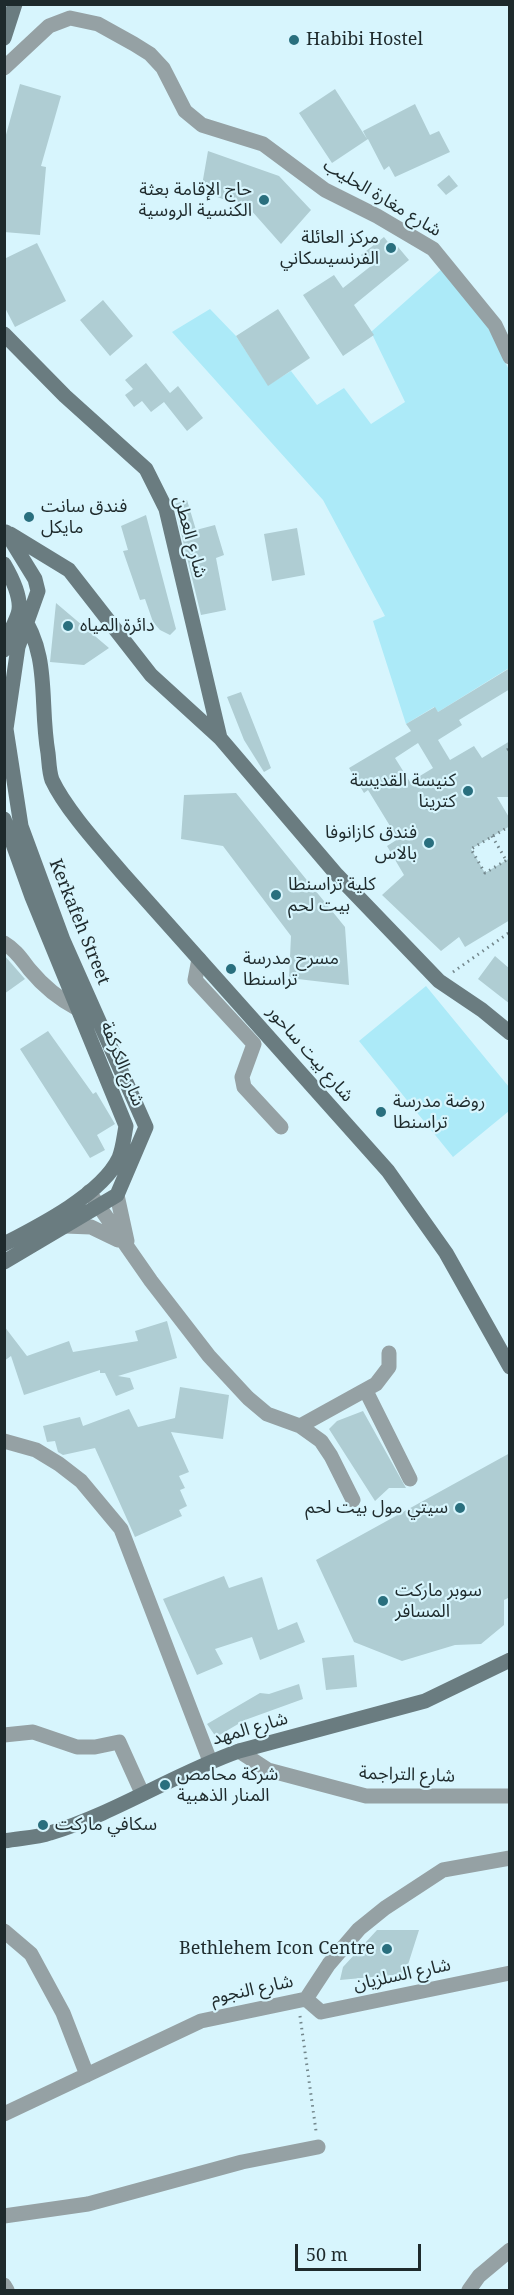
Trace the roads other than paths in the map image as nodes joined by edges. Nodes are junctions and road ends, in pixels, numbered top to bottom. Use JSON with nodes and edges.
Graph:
{"nodes":[{"id":1,"x":15,"y":4,"type":"edge"},
{"id":2,"x":4,"y":38,"type":"edge"},
{"id":3,"x":4,"y":68,"type":"edge"},
{"id":4,"x":4,"y":334,"type":"edge"},
{"id":5,"x":510,"y":357,"type":"edge"},
{"id":6,"x":5,"y":532,"type":"edge"},
{"id":7,"x":4,"y":564,"type":"edge"},
{"id":8,"x":69,"y":570,"type":"junction"},
{"id":9,"x":31,"y":572,"type":"junction"},
{"id":10,"x":21,"y":610,"type":"junction"},
{"id":11,"x":4,"y":650,"type":"edge"},
{"id":12,"x":220,"y":738,"type":"junction"},
{"id":13,"x":4,"y":819,"type":"edge"},
{"id":14,"x":4,"y":943,"type":"edge"},
{"id":15,"x":200,"y":959,"type":"junction"},
{"id":16,"x":85,"y":1007,"type":"junction"},
{"id":17,"x":510,"y":1033,"type":"edge"},
{"id":18,"x":281,"y":1127,"type":"dead end"},
{"id":19,"x":89,"y":1192,"type":"junction"},
{"id":20,"x":117,"y":1195,"type":"junction"},
{"id":21,"x":97,"y":1207,"type":"junction"},
{"id":22,"x":65,"y":1227,"type":"junction"},
{"id":23,"x":4,"y":1244,"type":"edge"},
{"id":24,"x":130,"y":1250,"type":"junction"},
{"id":25,"x":4,"y":1262,"type":"edge"},
{"id":26,"x":389,"y":1353,"type":"dead end"},
{"id":27,"x":510,"y":1367,"type":"edge"},
{"id":28,"x":366,"y":1391,"type":"junction"},
{"id":29,"x":300,"y":1426,"type":"junction"},
{"id":30,"x":4,"y":1441,"type":"edge"},
{"id":31,"x":410,"y":1479,"type":"dead end"},
{"id":32,"x":353,"y":1500,"type":"dead end"},
{"id":33,"x":510,"y":1660,"type":"edge"},
{"id":34,"x":4,"y":1735,"type":"edge"},
{"id":35,"x":239,"y":1751,"type":"junction"},
{"id":36,"x":210,"y":1761,"type":"junction"},
{"id":37,"x":142,"y":1793,"type":"junction"},
{"id":38,"x":510,"y":1796,"type":"edge"},
{"id":39,"x":4,"y":1841,"type":"edge"},
{"id":40,"x":510,"y":1858,"type":"edge"},
{"id":41,"x":4,"y":1931,"type":"edge"},
{"id":42,"x":510,"y":1973,"type":"edge"},
{"id":43,"x":302,"y":1999,"type":"junction"},
{"id":44,"x":87,"y":2075,"type":"junction"},
{"id":45,"x":4,"y":2114,"type":"edge"},
{"id":46,"x":318,"y":2147,"type":"road end"},
{"id":47,"x":4,"y":2216,"type":"edge"},
{"id":48,"x":510,"y":2250,"type":"edge"},
{"id":49,"x":4,"y":2285,"type":"edge"},
{"id":50,"x":7,"y":2290,"type":"edge"},
{"id":51,"x":469,"y":2290,"type":"edge"}],
"edges":[{"from":1,"to":2,"type":"street"},
{"from":3,"to":5,"type":"street","name":"شارع مغارة الحليب"},
{"from":4,"to":12,"type":"street","name":"شارع العطن"},
{"from":6,"to":8,"type":"street"},
{"from":6,"to":9,"type":"street","name":"Kerkafeh Street"},
{"from":7,"to":10,"type":"street","name":"شارع بيت ساحور"},
{"from":8,"to":9,"type":"street"},
{"from":8,"to":12,"type":"street"},
{"from":9,"to":10,"type":"street"},
{"from":9,"to":10,"type":"street","name":"Kerkafeh Street"},
{"from":10,"to":11,"type":"street"},
{"from":10,"to":15,"type":"street","name":"شارع بيت ساحور"},
{"from":10,"to":16,"type":"street","name":"Kerkafeh Street"},
{"from":12,"to":17,"type":"street"},
{"from":13,"to":16,"type":"street","name":"شارع الكركفة"},
{"from":14,"to":16,"type":"street"},
{"from":15,"to":18,"type":"street"},
{"from":15,"to":27,"type":"street","name":"شارع بيت ساحور"},
{"from":16,"to":19,"type":"street","name":"شارع الكركفة"},
{"from":16,"to":20,"type":"street","name":"Kerkafeh Street"},
{"from":19,"to":21,"type":"street"},
{"from":19,"to":23,"type":"street","name":"شارع الكركفة"},
{"from":20,"to":21,"type":"street"},
{"from":20,"to":24,"type":"street"},
{"from":21,"to":22,"type":"street"},
{"from":21,"to":24,"type":"street"},
{"from":22,"to":24,"type":"street"},
{"from":22,"to":25,"type":"street"},
{"from":24,"to":29,"type":"street"},
{"from":26,"to":28,"type":"street"},
{"from":28,"to":29,"type":"street"},
{"from":28,"to":31,"type":"street"},
{"from":29,"to":32,"type":"street"},
{"from":30,"to":36,"type":"street"},
{"from":33,"to":35,"type":"street","name":"شارع المهد"},
{"from":34,"to":37,"type":"street"},
{"from":35,"to":36,"type":"street","name":"شارع المهد"},
{"from":35,"to":38,"type":"street","name":"شارع التراجمة"},
{"from":36,"to":37,"type":"street","name":"شارع المهد"},
{"from":37,"to":39,"type":"street","name":"شارع المهد"},
{"from":40,"to":43,"type":"street","name":"شارع النجوم"},
{"from":41,"to":44,"type":"street"},
{"from":42,"to":43,"type":"street","name":"شارع السلزيان"},
{"from":43,"to":44,"type":"street","name":"شارع النجوم"},
{"from":44,"to":45,"type":"street","name":"شارع النجوم"},
{"from":46,"to":47,"type":"street"},
{"from":48,"to":51,"type":"street"},
{"from":49,"to":50,"type":"street"}]}
